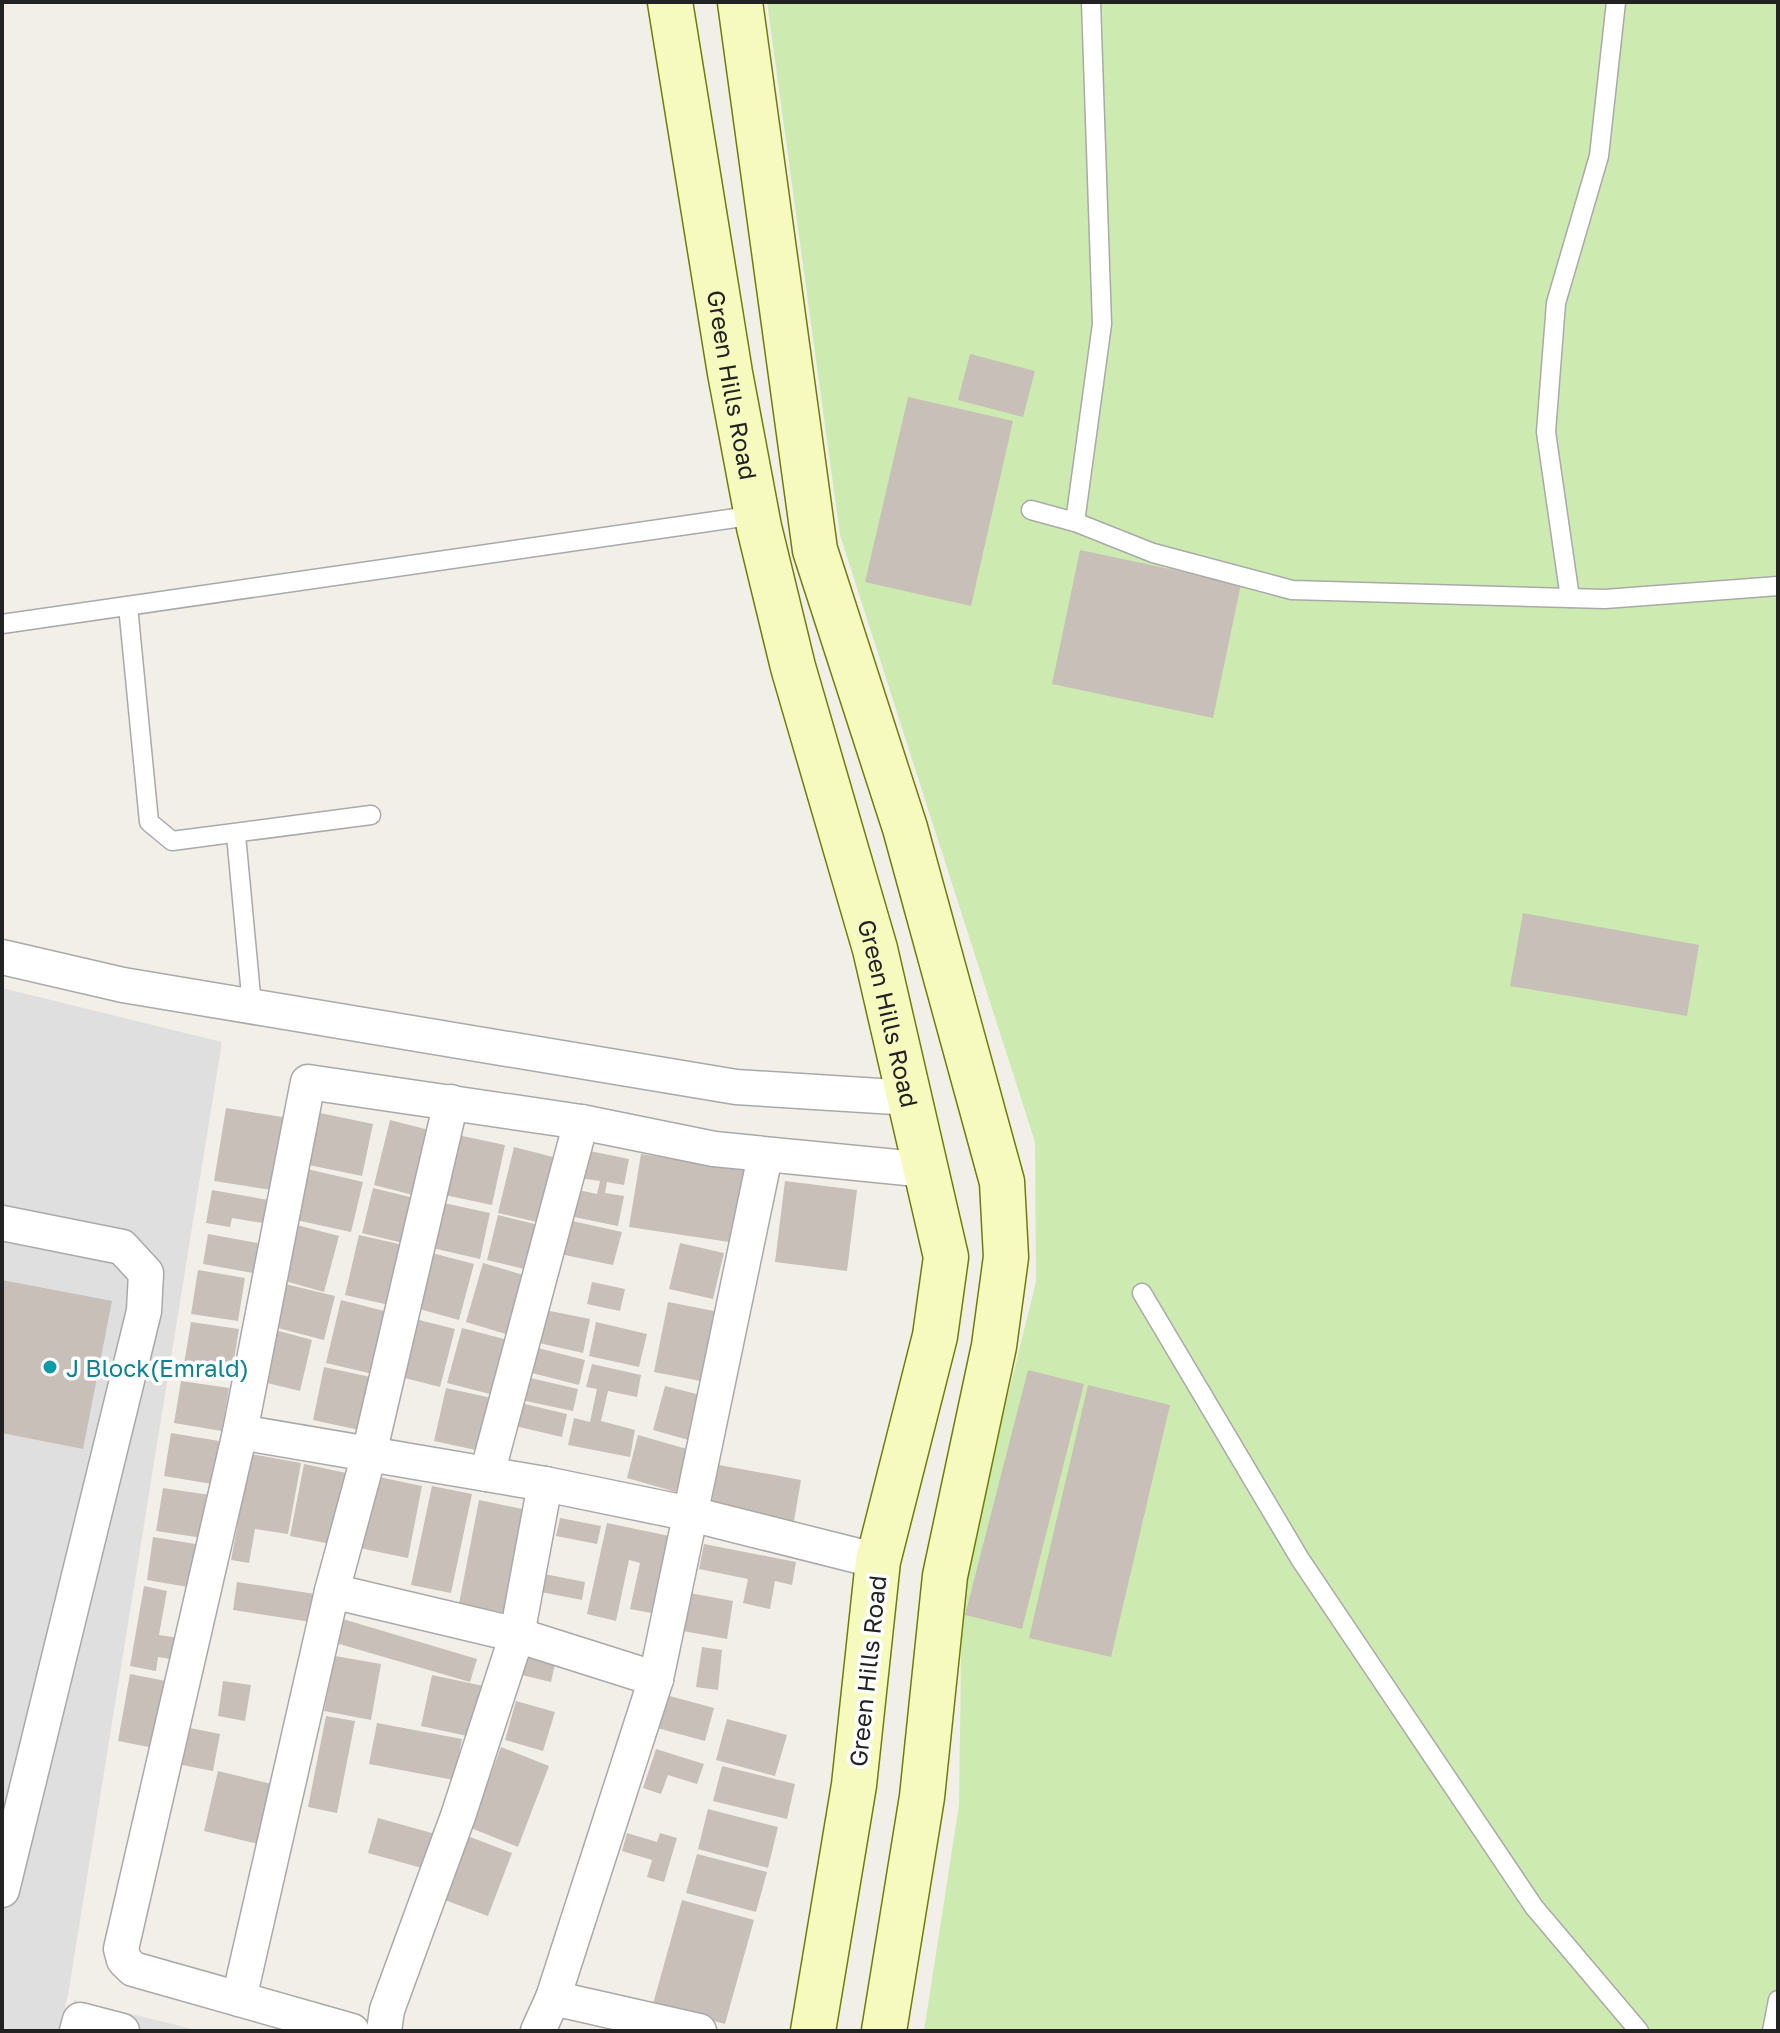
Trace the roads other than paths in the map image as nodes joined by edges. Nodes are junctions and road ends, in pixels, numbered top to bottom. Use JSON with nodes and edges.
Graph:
{"nodes":[{"id":1,"x":670,"y":2,"type":"edge"},
{"id":2,"x":740,"y":2,"type":"edge"},
{"id":3,"x":1091,"y":2,"type":"edge"},
{"id":4,"x":1616,"y":2,"type":"edge"},
{"id":5,"x":1031,"y":510,"type":"dead end"},
{"id":6,"x":756,"y":515,"type":"junction"},
{"id":7,"x":1075,"y":522,"type":"junction"},
{"id":8,"x":1778,"y":586,"type":"edge"},
{"id":9,"x":1570,"y":598,"type":"junction"},
{"id":10,"x":128,"y":606,"type":"junction"},
{"id":11,"x":2,"y":624,"type":"edge"},
{"id":12,"x":371,"y":815,"type":"dead end"},
{"id":13,"x":905,"y":828,"type":"junction"},
{"id":14,"x":236,"y":835,"type":"junction"},
{"id":15,"x":847,"y":848,"type":"junction"},
{"id":16,"x":2,"y":957,"type":"edge"},
{"id":17,"x":252,"y":1006,"type":"junction"},
{"id":18,"x":911,"y":1098,"type":"junction"},
{"id":19,"x":451,"y":1102,"type":"junction"},
{"id":20,"x":581,"y":1122,"type":"junction"},
{"id":21,"x":765,"y":1156,"type":"junction"},
{"id":22,"x":927,"y":1170,"type":"junction"},
{"id":23,"x":2,"y":1223,"type":"edge"},
{"id":24,"x":1142,"y":1293,"type":"dead end"},
{"id":25,"x":240,"y":1432,"type":"junction"},
{"id":26,"x":369,"y":1454,"type":"junction"},
{"id":27,"x":487,"y":1474,"type":"junction"},
{"id":28,"x":545,"y":1484,"type":"junction"},
{"id":29,"x":691,"y":1514,"type":"junction"},
{"id":30,"x":878,"y":1561,"type":"junction"},
{"id":31,"x":332,"y":1591,"type":"junction"},
{"id":32,"x":517,"y":1635,"type":"junction"},
{"id":33,"x":656,"y":1679,"type":"junction"},
{"id":34,"x":17,"y":1756,"type":"edge"},
{"id":35,"x":2,"y":1890,"type":"edge"},
{"id":36,"x":553,"y":1998,"type":"junction"},
{"id":37,"x":239,"y":1999,"type":"junction"},
{"id":38,"x":1778,"y":2000,"type":"edge"},
{"id":39,"x":77,"y":2031,"type":"edge"},
{"id":40,"x":122,"y":2031,"type":"edge"},
{"id":41,"x":352,"y":2031,"type":"edge"},
{"id":42,"x":384,"y":2031,"type":"edge"},
{"id":43,"x":538,"y":2031,"type":"edge"},
{"id":44,"x":699,"y":2031,"type":"edge"},
{"id":45,"x":813,"y":2031,"type":"edge"},
{"id":46,"x":884,"y":2031,"type":"edge"},
{"id":47,"x":1639,"y":2031,"type":"edge"},
{"id":48,"x":1772,"y":2031,"type":"edge"}],
"edges":[{"from":1,"to":6,"type":"street","name":"Green Hills Road"},
{"from":2,"to":13,"type":"street"},
{"from":3,"to":7,"type":"lane"},
{"from":4,"to":9,"type":"lane"},
{"from":5,"to":7,"type":"lane"},
{"from":6,"to":10,"type":"lane"},
{"from":6,"to":15,"type":"street","name":"Green Hills Road"},
{"from":7,"to":9,"type":"lane"},
{"from":8,"to":9,"type":"lane"},
{"from":10,"to":11,"type":"lane"},
{"from":10,"to":14,"type":"lane"},
{"from":12,"to":14,"type":"lane"},
{"from":13,"to":15,"type":"street"},
{"from":13,"to":46,"type":"street"},
{"from":14,"to":17,"type":"lane"},
{"from":15,"to":18,"type":"street","name":"Green Hills Road"},
{"from":16,"to":17,"type":"street"},
{"from":17,"to":18,"type":"street"},
{"from":18,"to":22,"type":"street","name":"Green Hills Road"},
{"from":19,"to":20,"type":"street"},
{"from":19,"to":25,"type":"street"},
{"from":19,"to":26,"type":"street"},
{"from":20,"to":21,"type":"street"},
{"from":20,"to":27,"type":"street"},
{"from":21,"to":22,"type":"street"},
{"from":21,"to":29,"type":"street"},
{"from":22,"to":30,"type":"street","name":"Green Hills Road"},
{"from":23,"to":34,"type":"street"},
{"from":24,"to":47,"type":"lane"},
{"from":25,"to":26,"type":"street"},
{"from":25,"to":37,"type":"street"},
{"from":26,"to":27,"type":"street"},
{"from":26,"to":31,"type":"street"},
{"from":27,"to":28,"type":"street"},
{"from":28,"to":29,"type":"street"},
{"from":28,"to":32,"type":"street"},
{"from":29,"to":30,"type":"street"},
{"from":29,"to":33,"type":"street"},
{"from":30,"to":45,"type":"street","name":"Green Hills Road"},
{"from":31,"to":32,"type":"street"},
{"from":31,"to":37,"type":"street"},
{"from":32,"to":33,"type":"street"},
{"from":32,"to":42,"type":"street"},
{"from":33,"to":36,"type":"street"},
{"from":34,"to":35,"type":"street"},
{"from":36,"to":43,"type":"street"},
{"from":36,"to":44,"type":"street"},
{"from":37,"to":41,"type":"street"},
{"from":38,"to":48,"type":"lane"},
{"from":39,"to":40,"type":"street"}]}
